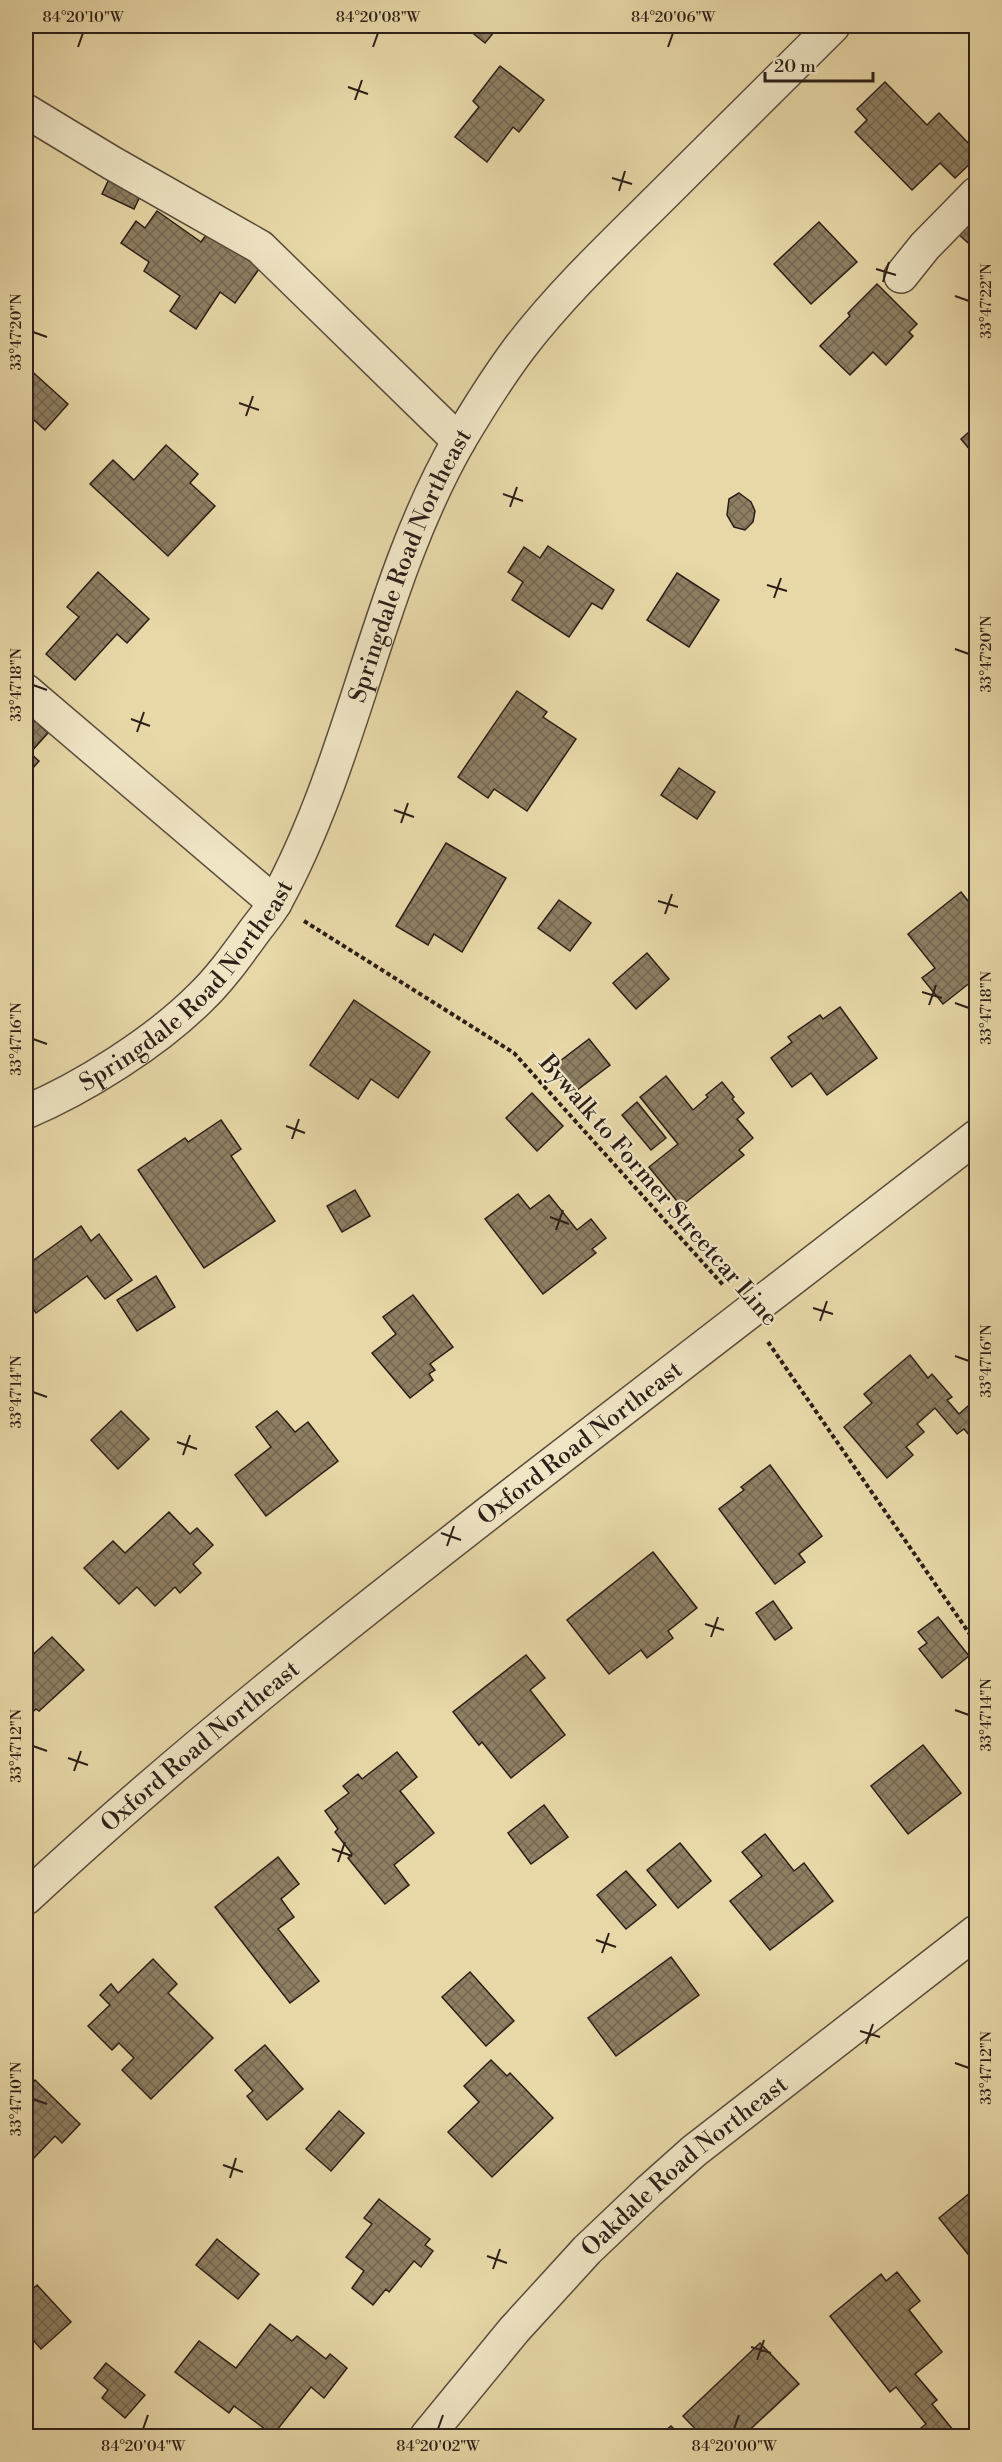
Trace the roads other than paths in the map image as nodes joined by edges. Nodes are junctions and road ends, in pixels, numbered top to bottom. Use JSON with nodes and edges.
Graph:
{"nodes":[{"id":1,"x":833,"y":26,"type":"edge"},
{"id":2,"x":26,"y":111,"type":"edge"},
{"id":3,"x":976,"y":194,"type":"edge"},
{"id":4,"x":901,"y":276,"type":"dead end"},
{"id":5,"x":459,"y":441,"type":"junction"},
{"id":6,"x":26,"y":691,"type":"edge"},
{"id":7,"x":275,"y":903,"type":"junction"},
{"id":8,"x":26,"y":1112,"type":"edge"},
{"id":9,"x":976,"y":1137,"type":"edge"},
{"id":10,"x":26,"y":1898,"type":"edge"},
{"id":11,"x":976,"y":1932,"type":"edge"},
{"id":12,"x":441,"y":2431,"type":"edge"}],
"edges":[{"from":1,"to":5,"type":"street","name":"Springdale Road Northeast"},
{"from":2,"to":5,"type":"street"},
{"from":3,"to":4,"type":"street"},
{"from":5,"to":7,"type":"street","name":"Springdale Road Northeast"},
{"from":6,"to":7,"type":"street"},
{"from":7,"to":8,"type":"street","name":"Springdale Road Northeast"},
{"from":9,"to":10,"type":"street","name":"Oxford Road Northeast"},
{"from":11,"to":12,"type":"street","name":"Oakdale Road Northeast"}]}
